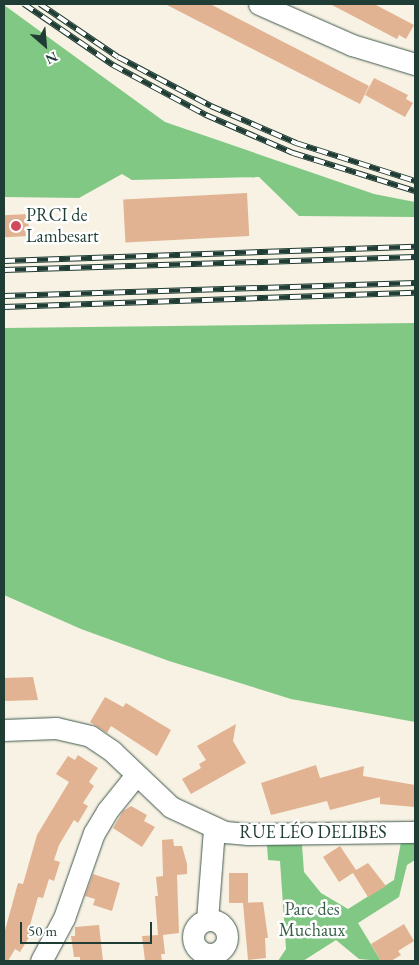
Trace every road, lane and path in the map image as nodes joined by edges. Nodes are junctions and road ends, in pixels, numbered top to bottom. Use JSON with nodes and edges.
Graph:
{"nodes":[{"id":1,"x":259,"y":4,"type":"edge"},
{"id":2,"x":415,"y":64,"type":"edge"},
{"id":3,"x":4,"y":730,"type":"edge"},
{"id":4,"x":136,"y":775,"type":"junction"},
{"id":5,"x":214,"y":828,"type":"junction"},
{"id":6,"x":415,"y":832,"type":"edge"},
{"id":7,"x":207,"y":920,"type":"dead end"},
{"id":8,"x":41,"y":961,"type":"edge"}],
"edges":[{"from":1,"to":2,"type":"street"},
{"from":3,"to":4,"type":"street","name":"RUE LÉO DELIBES"},
{"from":4,"to":5,"type":"street","name":"RUE LÉO DELIBES"},
{"from":4,"to":8,"type":"street"},
{"from":5,"to":6,"type":"street","name":"RUE LÉO DELIBES"},
{"from":5,"to":7,"type":"street"}]}
